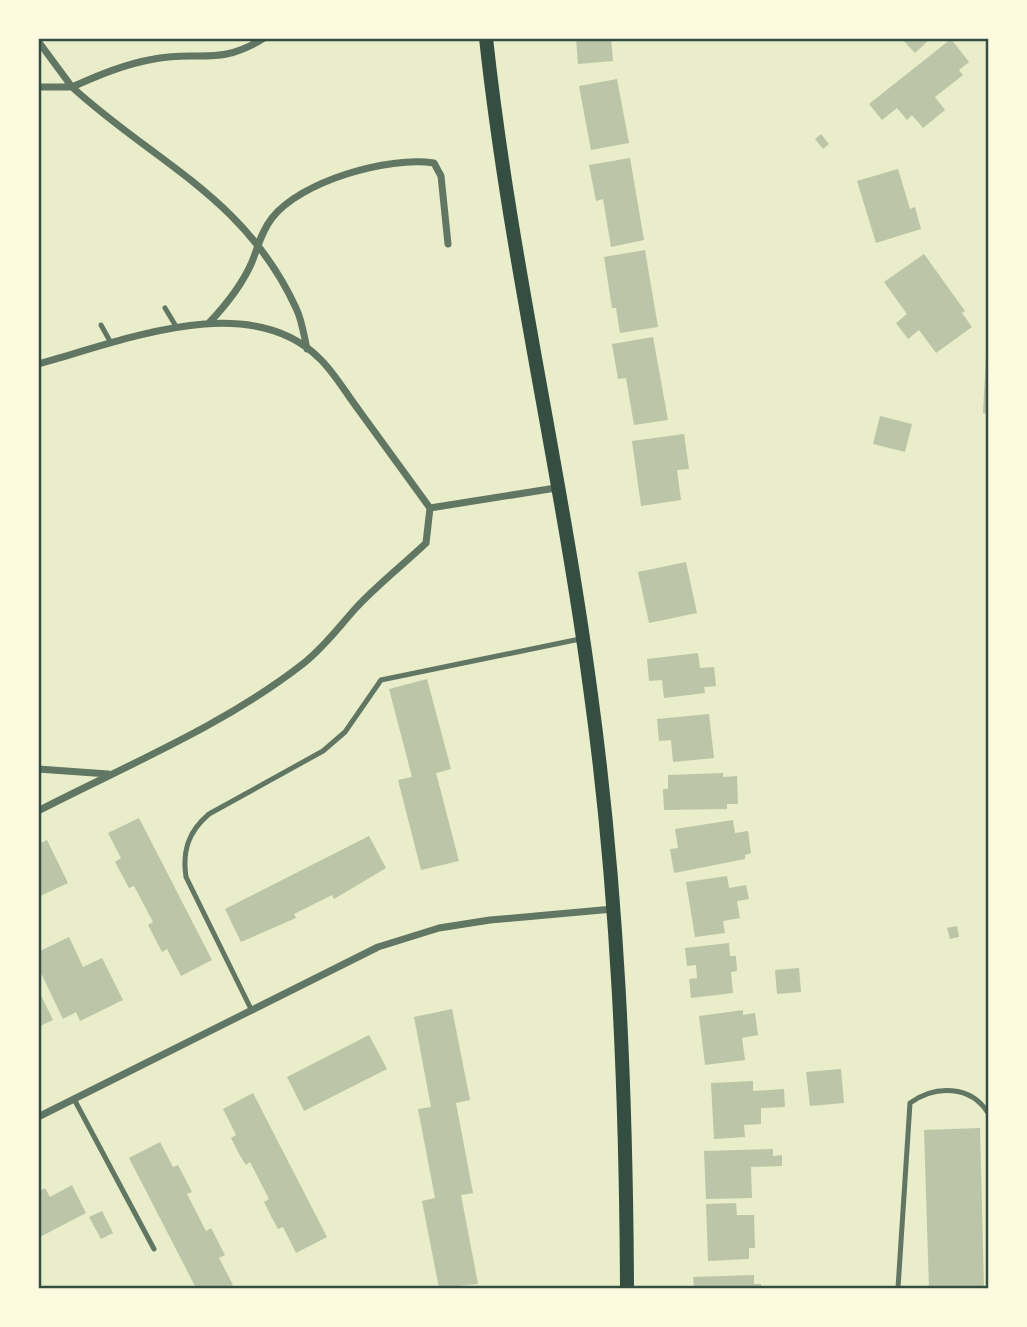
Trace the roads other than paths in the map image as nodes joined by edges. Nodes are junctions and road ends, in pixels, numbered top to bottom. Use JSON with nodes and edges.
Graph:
{"nodes":[{"id":1,"x":264,"y":38,"type":"edge"},
{"id":2,"x":486,"y":38,"type":"edge"},
{"id":3,"x":38,"y":41,"type":"edge"},
{"id":4,"x":38,"y":87,"type":"edge"},
{"id":5,"x":72,"y":87,"type":"junction"},
{"id":6,"x":257,"y":243,"type":"junction"},
{"id":7,"x":448,"y":244,"type":"dead end"},
{"id":8,"x":165,"y":308,"type":"dead end"},
{"id":9,"x":209,"y":323,"type":"junction"},
{"id":10,"x":101,"y":324,"type":"dead end"},
{"id":11,"x":177,"y":328,"type":"junction"},
{"id":12,"x":112,"y":344,"type":"junction"},
{"id":13,"x":307,"y":349,"type":"junction"},
{"id":14,"x":38,"y":364,"type":"edge"},
{"id":15,"x":556,"y":488,"type":"junction"},
{"id":16,"x":430,"y":508,"type":"junction"},
{"id":17,"x":583,"y":639,"type":"junction"},
{"id":18,"x":38,"y":769,"type":"edge"},
{"id":19,"x":110,"y":774,"type":"junction"},
{"id":20,"x":38,"y":811,"type":"edge"},
{"id":21,"x":615,"y":909,"type":"junction"},
{"id":22,"x":251,"y":1009,"type":"junction"},
{"id":23,"x":74,"y":1099,"type":"junction"},
{"id":24,"x":989,"y":1113,"type":"edge"},
{"id":25,"x":38,"y":1117,"type":"edge"},
{"id":26,"x":154,"y":1249,"type":"dead end"},
{"id":27,"x":627,"y":1289,"type":"edge"},
{"id":28,"x":898,"y":1289,"type":"edge"}],
"edges":[{"from":1,"to":5,"type":"street"},
{"from":2,"to":15,"type":"main road"},
{"from":3,"to":5,"type":"street"},
{"from":4,"to":5,"type":"street"},
{"from":5,"to":6,"type":"street"},
{"from":6,"to":7,"type":"street"},
{"from":6,"to":9,"type":"street"},
{"from":6,"to":13,"type":"street"},
{"from":8,"to":11,"type":"lane"},
{"from":9,"to":11,"type":"street"},
{"from":9,"to":13,"type":"street"},
{"from":10,"to":12,"type":"lane"},
{"from":11,"to":12,"type":"street"},
{"from":12,"to":14,"type":"street"},
{"from":13,"to":16,"type":"street"},
{"from":15,"to":16,"type":"street"},
{"from":15,"to":17,"type":"main road"},
{"from":16,"to":19,"type":"street"},
{"from":17,"to":21,"type":"main road"},
{"from":17,"to":22,"type":"lane"},
{"from":18,"to":19,"type":"street"},
{"from":19,"to":20,"type":"street"},
{"from":21,"to":22,"type":"street"},
{"from":21,"to":27,"type":"main road"},
{"from":22,"to":23,"type":"street"},
{"from":23,"to":25,"type":"street"},
{"from":23,"to":26,"type":"lane"},
{"from":24,"to":28,"type":"lane"}]}
